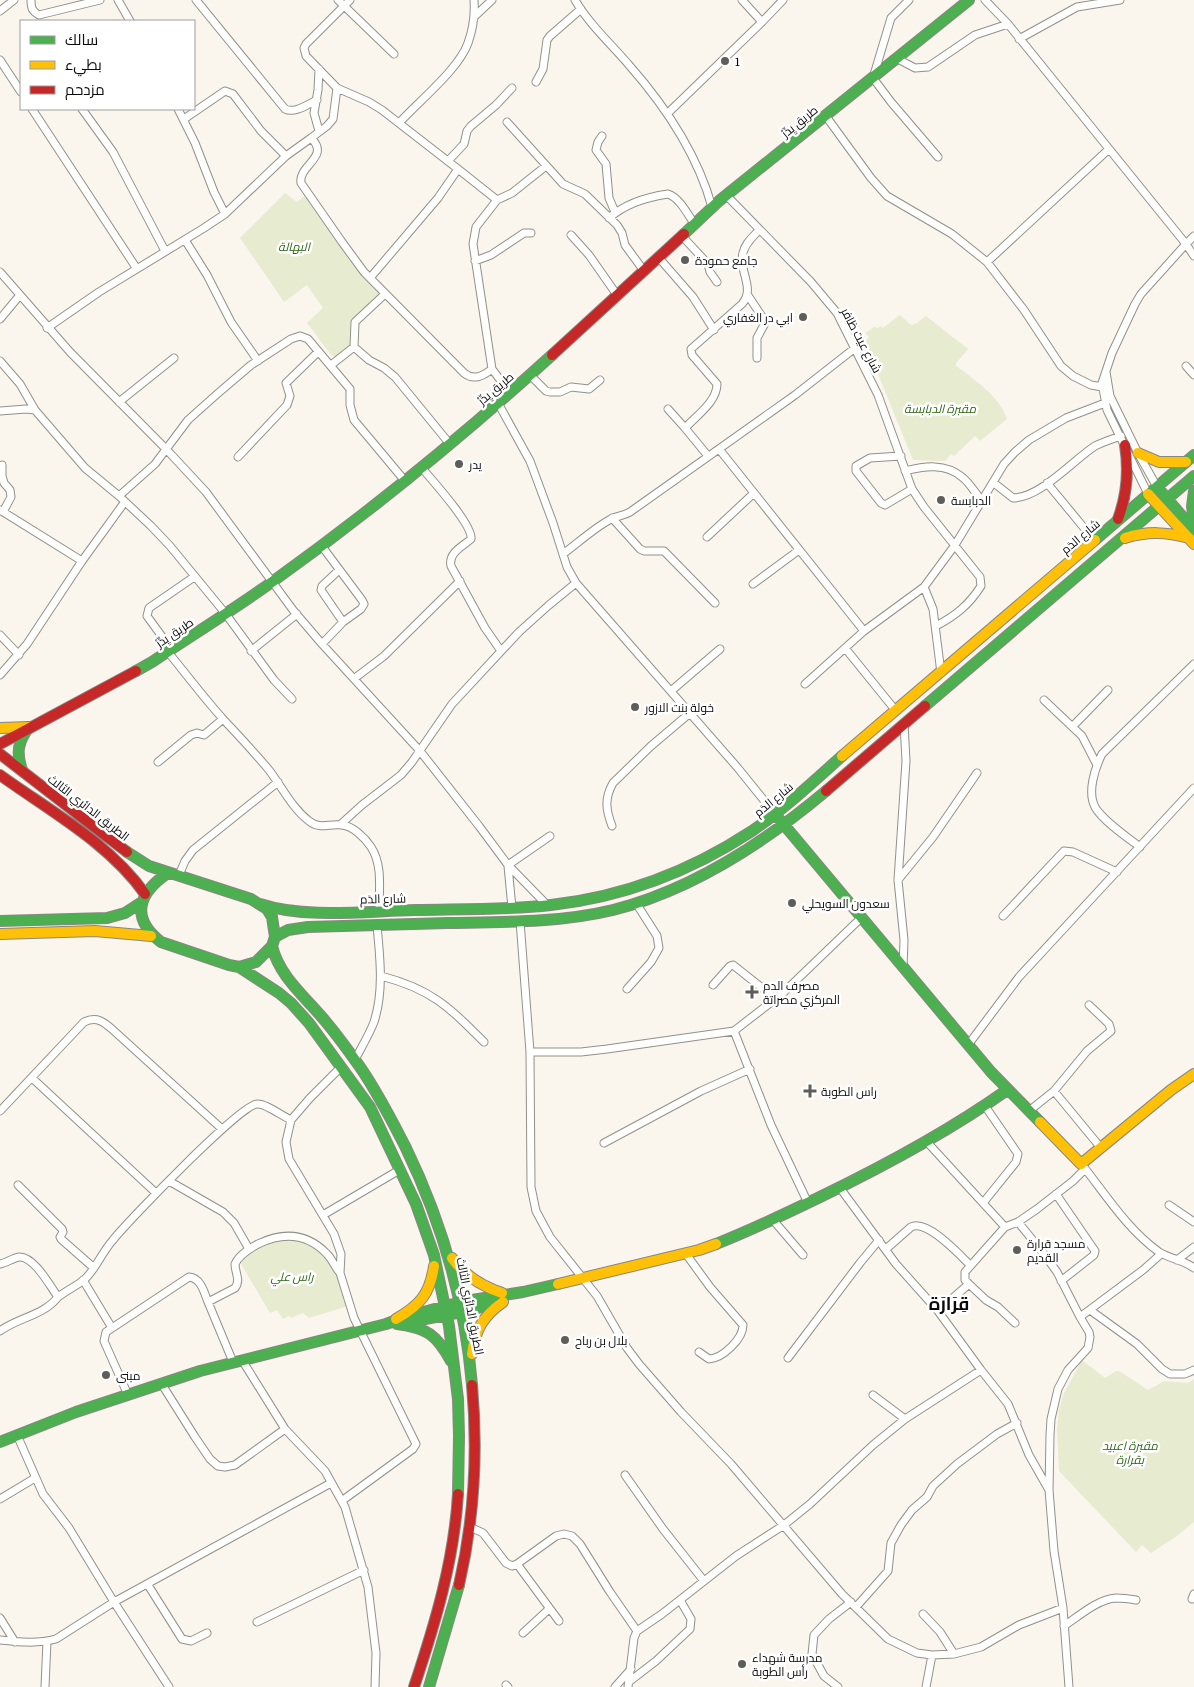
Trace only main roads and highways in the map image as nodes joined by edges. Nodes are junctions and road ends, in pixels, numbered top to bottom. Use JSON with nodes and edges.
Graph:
{"nodes":[{"id":1,"x":969,"y":0,"type":"edge"},
{"id":2,"x":1123,"y":441,"type":"road end"},
{"id":3,"x":1138,"y":453,"type":"road end"},
{"id":4,"x":1194,"y":455,"type":"edge"},
{"id":5,"x":1186,"y":462,"type":"junction"},
{"id":6,"x":1194,"y":476,"type":"edge"},
{"id":7,"x":1157,"y":487,"type":"junction"},
{"id":8,"x":1194,"y":491,"type":"edge"},
{"id":9,"x":1148,"y":494,"type":"junction"},
{"id":10,"x":1167,"y":500,"type":"junction"},
{"id":11,"x":1158,"y":507,"type":"junction"},
{"id":12,"x":1118,"y":520,"type":"junction"},
{"id":13,"x":1194,"y":523,"type":"edge"},
{"id":14,"x":1192,"y":537,"type":"edge"},
{"id":15,"x":1121,"y":539,"type":"junction"},
{"id":16,"x":28,"y":727,"type":"junction"},
{"id":17,"x":0,"y":728,"type":"edge"},
{"id":18,"x":0,"y":744,"type":"edge"},
{"id":19,"x":0,"y":754,"type":"edge"},
{"id":20,"x":22,"y":770,"type":"junction"},
{"id":21,"x":0,"y":775,"type":"edge"},
{"id":22,"x":775,"y":814,"type":"junction"},
{"id":23,"x":784,"y":824,"type":"junction"},
{"id":24,"x":168,"y":873,"type":"junction"},
{"id":25,"x":179,"y":875,"type":"joint"},
{"id":26,"x":143,"y":898,"type":"junction"},
{"id":27,"x":260,"y":904,"type":"junction"},
{"id":28,"x":0,"y":920,"type":"edge"},
{"id":29,"x":0,"y":934,"type":"edge"},
{"id":30,"x":151,"y":936,"type":"junction"},
{"id":31,"x":273,"y":942,"type":"junction"},
{"id":32,"x":239,"y":966,"type":"junction"},
{"id":33,"x":1194,"y":1074,"type":"edge"},
{"id":34,"x":1007,"y":1090,"type":"junction"},
{"id":35,"x":435,"y":1214,"type":"junction"},
{"id":36,"x":422,"y":1219,"type":"junction"},
{"id":37,"x":448,"y":1253,"type":"junction"},
{"id":38,"x":434,"y":1257,"type":"junction"},
{"id":39,"x":502,"y":1297,"type":"junction"},
{"id":40,"x":461,"y":1307,"type":"junction"},
{"id":41,"x":447,"y":1310,"type":"junction"},
{"id":42,"x":393,"y":1322,"type":"junction"},
{"id":43,"x":470,"y":1370,"type":"junction"},
{"id":44,"x":455,"y":1371,"type":"junction"},
{"id":45,"x":0,"y":1442,"type":"edge"},
{"id":46,"x":414,"y":1687,"type":"edge"},
{"id":47,"x":429,"y":1687,"type":"edge"}],
"edges":[{"from":1,"to":16,"type":"main road","name":"طريق يِدِّرْ"},
{"from":2,"to":12,"type":"main road"},
{"from":3,"to":5,"type":"main road"},
{"from":4,"to":5,"type":"main road","name":"شارع الدَم"},
{"from":5,"to":7,"type":"main road","name":"شارع الدَم"},
{"from":6,"to":10,"type":"main road"},
{"from":7,"to":9,"type":"main road","name":"شارع الدَم"},
{"from":7,"to":10,"type":"main road"},
{"from":8,"to":13,"type":"main road"},
{"from":9,"to":11,"type":"main road"},
{"from":9,"to":12,"type":"main road","name":"شارع الدَم"},
{"from":10,"to":11,"type":"main road"},
{"from":10,"to":14,"type":"main road"},
{"from":11,"to":14,"type":"main road"},
{"from":11,"to":15,"type":"main road"},
{"from":12,"to":22,"type":"main road","name":"شارع الدَم"},
{"from":14,"to":15,"type":"main road"},
{"from":15,"to":23,"type":"main road"},
{"from":16,"to":17,"type":"main road"},
{"from":16,"to":18,"type":"main road","name":"طريق يِدِّرْ"},
{"from":16,"to":20,"type":"main road"},
{"from":19,"to":20,"type":"main road","name":"الطريق الدائري الثالث"},
{"from":20,"to":24,"type":"main road","name":"الطريق الدائري الثالث"},
{"from":21,"to":26,"type":"main road","name":"الطريق الدائري الثالث"},
{"from":22,"to":23,"type":"main road"},
{"from":22,"to":27,"type":"main road","name":"شارع الدَم"},
{"from":23,"to":31,"type":"main road"},
{"from":23,"to":34,"type":"main road"},
{"from":24,"to":25,"type":"main road","name":"الطريق الدائري الثالث"},
{"from":24,"to":26,"type":"main road"},
{"from":25,"to":27,"type":"main road","name":"شارع الدَم"},
{"from":26,"to":28,"type":"main road"},
{"from":26,"to":30,"type":"main road"},
{"from":27,"to":31,"type":"main road","name":"الطريق الدائري الثالث"},
{"from":29,"to":30,"type":"main road"},
{"from":30,"to":32,"type":"main road"},
{"from":31,"to":32,"type":"main road"},
{"from":31,"to":35,"type":"main road","name":"الطريق الدائري الثالث"},
{"from":32,"to":36,"type":"main road","name":"الطريق الدائري الثالث"},
{"from":33,"to":34,"type":"main road"},
{"from":34,"to":39,"type":"main road"},
{"from":35,"to":36,"type":"main road"},
{"from":35,"to":37,"type":"main road","name":"الطريق الدائري الثالث"},
{"from":36,"to":38,"type":"main road","name":"الطريق الدائري الثالث"},
{"from":37,"to":39,"type":"main road"},
{"from":37,"to":40,"type":"main road","name":"الطريق الدائري الثالث"},
{"from":38,"to":41,"type":"main road","name":"الطريق الدائري الثالث"},
{"from":38,"to":42,"type":"main road"},
{"from":39,"to":40,"type":"main road"},
{"from":39,"to":43,"type":"main road"},
{"from":40,"to":41,"type":"main road"},
{"from":40,"to":43,"type":"main road","name":"الطريق الدائري الثالث"},
{"from":41,"to":42,"type":"main road"},
{"from":41,"to":44,"type":"main road","name":"الطريق الدائري الثالث"},
{"from":42,"to":44,"type":"main road"},
{"from":42,"to":45,"type":"main road"},
{"from":43,"to":47,"type":"main road","name":"الطريق الدائري الثالث"},
{"from":44,"to":46,"type":"main road","name":"الطريق الدائري الثالث"}]}
